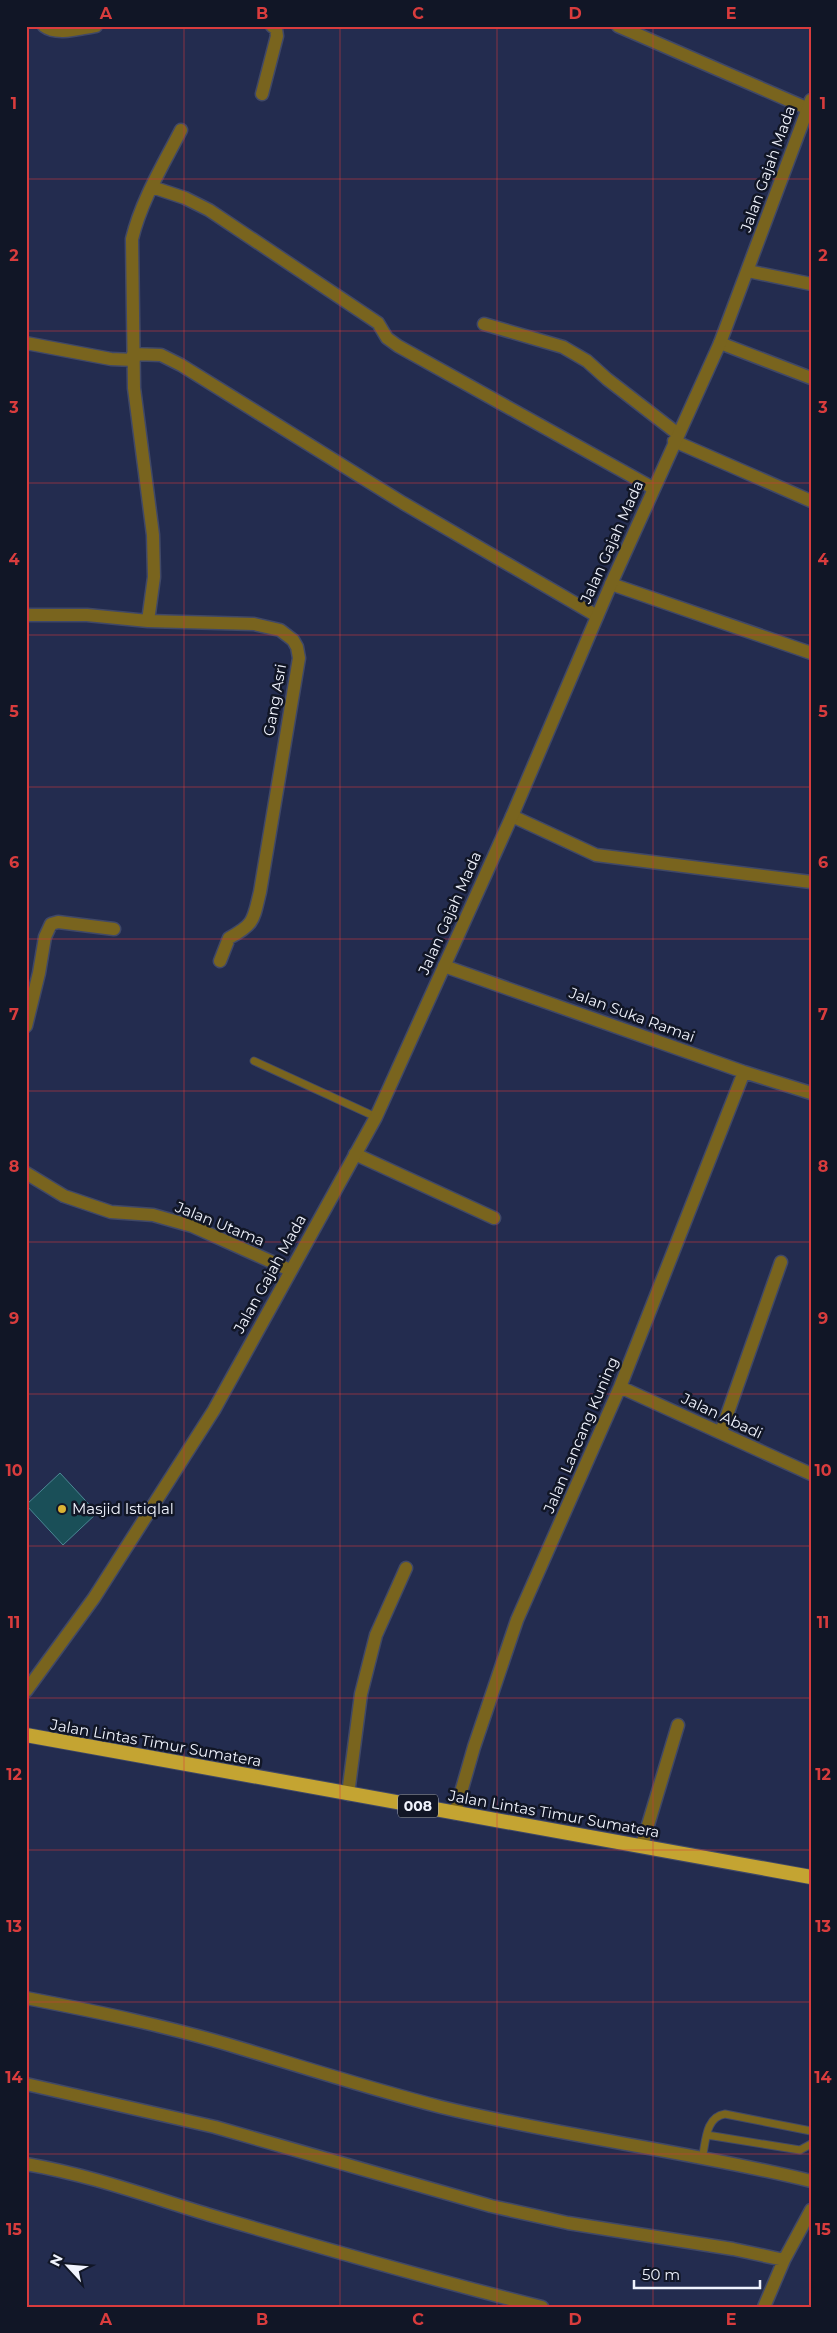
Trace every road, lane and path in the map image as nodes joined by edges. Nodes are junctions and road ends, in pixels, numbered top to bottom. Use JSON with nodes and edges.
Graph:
{"nodes":[{"id":1,"x":44,"y":26,"type":"edge"},
{"id":2,"x":96,"y":26,"type":"edge"},
{"id":3,"x":272,"y":26,"type":"edge"},
{"id":4,"x":618,"y":26,"type":"edge"},
{"id":5,"x":262,"y":94,"type":"dead end"},
{"id":6,"x":809,"y":106,"type":"edge"},
{"id":7,"x":181,"y":130,"type":"dead end"},
{"id":8,"x":152,"y":187,"type":"junction"},
{"id":9,"x":748,"y":271,"type":"junction"},
{"id":10,"x":811,"y":284,"type":"edge"},
{"id":11,"x":484,"y":324,"type":"dead end"},
{"id":12,"x":26,"y":343,"type":"edge"},
{"id":13,"x":720,"y":343,"type":"junction"},
{"id":14,"x":134,"y":357,"type":"junction"},
{"id":15,"x":811,"y":378,"type":"edge"},
{"id":16,"x":676,"y":438,"type":"junction"},
{"id":17,"x":653,"y":488,"type":"junction"},
{"id":18,"x":811,"y":501,"type":"edge"},
{"id":19,"x":610,"y":584,"type":"junction"},
{"id":20,"x":26,"y":616,"type":"edge"},
{"id":21,"x":597,"y":616,"type":"junction"},
{"id":22,"x":148,"y":621,"type":"junction"},
{"id":23,"x":811,"y":652,"type":"edge"},
{"id":24,"x":512,"y":816,"type":"junction"},
{"id":25,"x":811,"y":882,"type":"edge"},
{"id":26,"x":114,"y":929,"type":"dead end"},
{"id":27,"x":220,"y":961,"type":"dead end"},
{"id":28,"x":444,"y":966,"type":"junction"},
{"id":29,"x":26,"y":1026,"type":"edge"},
{"id":30,"x":254,"y":1061,"type":"dead end"},
{"id":31,"x":744,"y":1072,"type":"junction"},
{"id":32,"x":811,"y":1092,"type":"edge"},
{"id":33,"x":376,"y":1117,"type":"junction"},
{"id":34,"x":355,"y":1154,"type":"junction"},
{"id":35,"x":26,"y":1173,"type":"edge"},
{"id":36,"x":494,"y":1218,"type":"dead end"},
{"id":37,"x":781,"y":1262,"type":"dead end"},
{"id":38,"x":290,"y":1270,"type":"junction"},
{"id":39,"x":620,"y":1387,"type":"junction"},
{"id":40,"x":721,"y":1432,"type":"junction"},
{"id":41,"x":811,"y":1474,"type":"edge"},
{"id":42,"x":406,"y":1568,"type":"dead end"},
{"id":43,"x":26,"y":1691,"type":"edge"},
{"id":44,"x":678,"y":1724,"type":"dead end"},
{"id":45,"x":26,"y":1735,"type":"edge"},
{"id":46,"x":348,"y":1794,"type":"junction"},
{"id":47,"x":455,"y":1813,"type":"junction"},
{"id":48,"x":642,"y":1845,"type":"junction"},
{"id":49,"x":811,"y":1877,"type":"edge"},
{"id":50,"x":26,"y":1998,"type":"edge"},
{"id":51,"x":26,"y":2084,"type":"edge"},
{"id":52,"x":811,"y":2131,"type":"edge"},
{"id":53,"x":708,"y":2134,"type":"junction"},
{"id":54,"x":811,"y":2144,"type":"edge"},
{"id":55,"x":702,"y":2159,"type":"junction"},
{"id":56,"x":26,"y":2164,"type":"edge"},
{"id":57,"x":811,"y":2181,"type":"edge"},
{"id":58,"x":811,"y":2210,"type":"edge"},
{"id":59,"x":784,"y":2260,"type":"junction"},
{"id":60,"x":542,"y":2307,"type":"edge"},
{"id":61,"x":764,"y":2307,"type":"edge"}],
"edges":[{"from":1,"to":2,"type":"street"},
{"from":3,"to":5,"type":"street"},
{"from":4,"to":6,"type":"street"},
{"from":6,"to":9,"type":"street","name":"Jalan Gajah Mada"},
{"from":7,"to":8,"type":"street"},
{"from":8,"to":14,"type":"street"},
{"from":8,"to":17,"type":"street"},
{"from":9,"to":10,"type":"street"},
{"from":9,"to":13,"type":"street","name":"Jalan Gajah Mada"},
{"from":11,"to":16,"type":"street"},
{"from":12,"to":14,"type":"street"},
{"from":13,"to":15,"type":"street"},
{"from":13,"to":16,"type":"street","name":"Jalan Gajah Mada"},
{"from":14,"to":21,"type":"street"},
{"from":14,"to":22,"type":"street"},
{"from":16,"to":17,"type":"street","name":"Jalan Gajah Mada"},
{"from":16,"to":18,"type":"street"},
{"from":17,"to":19,"type":"street","name":"Jalan Gajah Mada"},
{"from":19,"to":21,"type":"street","name":"Jalan Gajah Mada"},
{"from":19,"to":23,"type":"street"},
{"from":20,"to":22,"type":"street","name":"Gang Asri"},
{"from":21,"to":24,"type":"street","name":"Jalan Gajah Mada"},
{"from":22,"to":27,"type":"street","name":"Gang Asri"},
{"from":24,"to":25,"type":"street"},
{"from":24,"to":28,"type":"street","name":"Jalan Gajah Mada"},
{"from":26,"to":29,"type":"street"},
{"from":28,"to":31,"type":"street","name":"Jalan Suka Ramai"},
{"from":28,"to":33,"type":"street","name":"Jalan Gajah Mada"},
{"from":30,"to":33,"type":"lane"},
{"from":31,"to":32,"type":"street","name":"Jalan Suka Ramai"},
{"from":31,"to":39,"type":"street","name":"Jalan Lancang Kuning"},
{"from":33,"to":34,"type":"street","name":"Jalan Gajah Mada"},
{"from":34,"to":36,"type":"street"},
{"from":34,"to":38,"type":"street","name":"Jalan Gajah Mada"},
{"from":35,"to":38,"type":"street","name":"Jalan Utama"},
{"from":37,"to":40,"type":"street"},
{"from":38,"to":43,"type":"street","name":"Jalan Gajah Mada"},
{"from":39,"to":40,"type":"street","name":"Jalan Abadi"},
{"from":39,"to":47,"type":"street","name":"Jalan Lancang Kuning"},
{"from":40,"to":41,"type":"street","name":"Jalan Abadi"},
{"from":42,"to":46,"type":"street"},
{"from":44,"to":48,"type":"street"},
{"from":45,"to":46,"type":"highway","name":"Jalan Lintas Timur Sumatera","number":"008"},
{"from":46,"to":47,"type":"highway","name":"Jalan Lintas Timur Sumatera","number":"008"},
{"from":47,"to":48,"type":"highway","name":"Jalan Lintas Timur Sumatera","number":"008"},
{"from":48,"to":49,"type":"highway","name":"Jalan Lintas Timur Sumatera","number":"008"},
{"from":50,"to":55,"type":"street"},
{"from":51,"to":59,"type":"street"},
{"from":52,"to":53,"type":"lane"},
{"from":53,"to":54,"type":"lane"},
{"from":53,"to":55,"type":"lane"},
{"from":55,"to":57,"type":"street"},
{"from":56,"to":60,"type":"street"},
{"from":58,"to":59,"type":"street"},
{"from":59,"to":61,"type":"street"}]}
